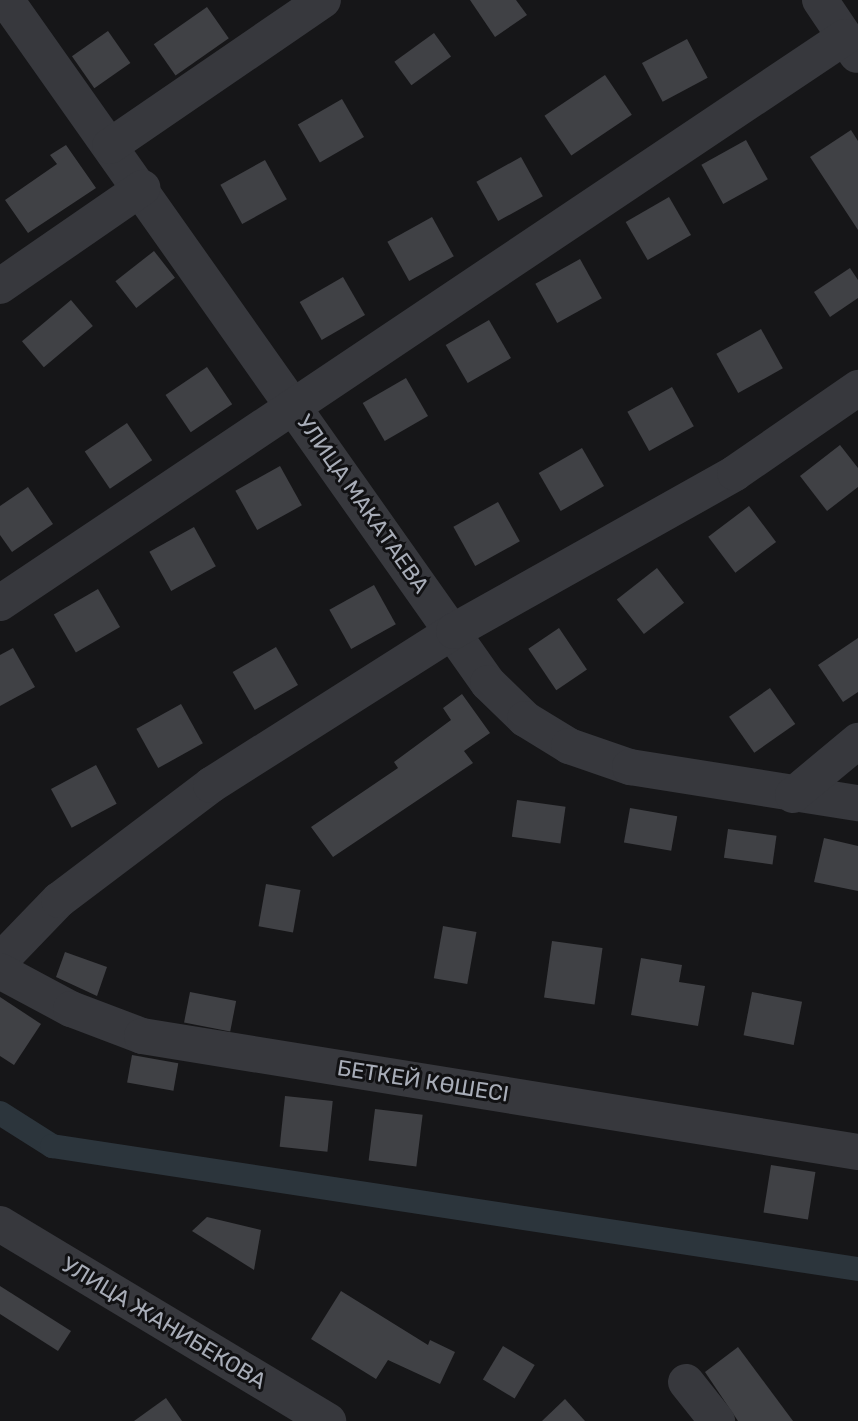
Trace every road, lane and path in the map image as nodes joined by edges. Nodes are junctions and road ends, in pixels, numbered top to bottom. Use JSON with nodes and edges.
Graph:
{"nodes":[{"id":1,"x":6,"y":0,"type":"edge"},
{"id":2,"x":820,"y":0,"type":"edge"},
{"id":3,"x":301,"y":6,"type":"edge"},
{"id":4,"x":852,"y":46,"type":"edge"},
{"id":5,"x":110,"y":146,"type":"junction"},
{"id":6,"x":142,"y":188,"type":"junction"},
{"id":7,"x":0,"y":286,"type":"edge"},
{"id":8,"x":858,"y":388,"type":"edge"},
{"id":9,"x":293,"y":405,"type":"junction"},
{"id":10,"x":0,"y":603,"type":"edge"},
{"id":11,"x":454,"y":631,"type":"junction"},
{"id":12,"x":858,"y":741,"type":"edge"},
{"id":13,"x":793,"y":795,"type":"junction"},
{"id":14,"x":858,"y":803,"type":"edge"},
{"id":15,"x":0,"y":961,"type":"edge"},
{"id":16,"x":0,"y":971,"type":"edge"},
{"id":17,"x":858,"y":1152,"type":"edge"},
{"id":18,"x":0,"y":1224,"type":"edge"},
{"id":19,"x":686,"y":1382,"type":"dead end"},
{"id":20,"x":299,"y":1415,"type":"edge"},
{"id":21,"x":717,"y":1421,"type":"edge"}],
"edges":[{"from":1,"to":5,"type":"street","name":"УЛИЦА МАКАТАЕВА"},
{"from":2,"to":4,"type":"street"},
{"from":3,"to":5,"type":"street"},
{"from":4,"to":9,"type":"street"},
{"from":5,"to":6,"type":"street","name":"УЛИЦА МАКАТАЕВА"},
{"from":6,"to":7,"type":"street"},
{"from":6,"to":9,"type":"street","name":"УЛИЦА МАКАТАЕВА"},
{"from":8,"to":11,"type":"street"},
{"from":9,"to":10,"type":"street"},
{"from":9,"to":11,"type":"street","name":"УЛИЦА МАКАТАЕВА"},
{"from":11,"to":13,"type":"street","name":"УЛИЦА МАКАТАЕВА"},
{"from":11,"to":15,"type":"street"},
{"from":12,"to":13,"type":"street"},
{"from":13,"to":14,"type":"street","name":"УЛИЦА МАКАТАЕВА"},
{"from":16,"to":17,"type":"street","name":"БЕТКЕЙ КӨШЕСІ"},
{"from":18,"to":20,"type":"street","name":"УЛИЦА ЖАНИБЕКОВА"},
{"from":19,"to":21,"type":"street"}]}
